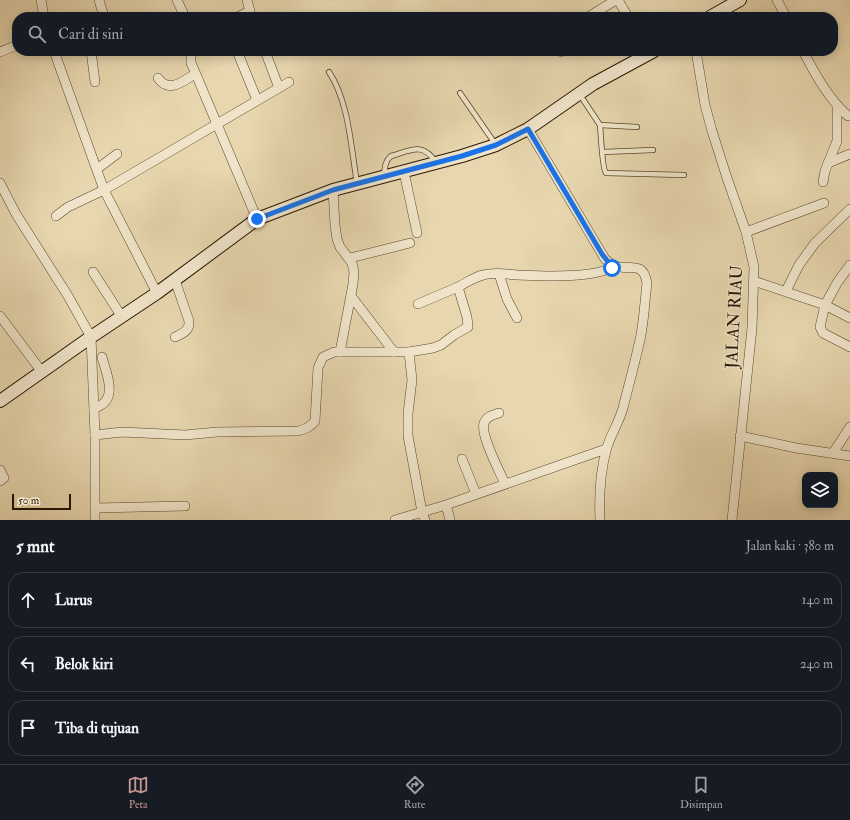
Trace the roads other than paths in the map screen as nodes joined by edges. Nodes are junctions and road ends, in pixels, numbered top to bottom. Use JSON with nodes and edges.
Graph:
{"nodes":[{"id":1,"x":41,"y":0,"type":"edge"},
{"id":2,"x":99,"y":0,"type":"edge"},
{"id":3,"x":177,"y":0,"type":"edge"},
{"id":4,"x":247,"y":0,"type":"edge"},
{"id":5,"x":617,"y":0,"type":"edge"},
{"id":6,"x":740,"y":0,"type":"edge"},
{"id":7,"x":777,"y":0,"type":"edge"},
{"id":8,"x":43,"y":12,"type":"edge"},
{"id":9,"x":103,"y":12,"type":"edge"},
{"id":10,"x":183,"y":12,"type":"edge"},
{"id":11,"x":250,"y":12,"type":"edge"},
{"id":12,"x":597,"y":12,"type":"edge"},
{"id":13,"x":625,"y":12,"type":"edge"},
{"id":14,"x":719,"y":12,"type":"edge"},
{"id":15,"x":783,"y":12,"type":"edge"},
{"id":16,"x":12,"y":47,"type":"edge"},
{"id":17,"x":0,"y":52,"type":"edge"},
{"id":18,"x":56,"y":56,"type":"edge"},
{"id":19,"x":92,"y":56,"type":"edge"},
{"id":20,"x":191,"y":56,"type":"edge"},
{"id":21,"x":239,"y":56,"type":"edge"},
{"id":22,"x":267,"y":56,"type":"edge"},
{"id":23,"x":643,"y":56,"type":"edge"},
{"id":24,"x":697,"y":56,"type":"edge"},
{"id":25,"x":806,"y":56,"type":"edge"},
{"id":26,"x":329,"y":72,"type":"dead end"},
{"id":27,"x":195,"y":74,"type":"junction"},
{"id":28,"x":158,"y":78,"type":"dead end"},
{"id":29,"x":95,"y":82,"type":"dead end"},
{"id":30,"x":289,"y":82,"type":"dead end"},
{"id":31,"x":279,"y":88,"type":"junction"},
{"id":32,"x":460,"y":93,"type":"dead end"},
{"id":33,"x":579,"y":93,"type":"junction"},
{"id":34,"x":257,"y":100,"type":"junction"},
{"id":35,"x":837,"y":106,"type":"junction"},
{"id":36,"x":849,"y":114,"type":"edge"},
{"id":37,"x":216,"y":124,"type":"junction"},
{"id":38,"x":600,"y":125,"type":"junction"},
{"id":39,"x":637,"y":127,"type":"dead end"},
{"id":40,"x":528,"y":129,"type":"junction"},
{"id":41,"x":496,"y":145,"type":"junction"},
{"id":42,"x":653,"y":150,"type":"dead end"},
{"id":43,"x":603,"y":152,"type":"junction"},
{"id":44,"x":117,"y":154,"type":"dead end"},
{"id":45,"x":850,"y":154,"type":"edge"},
{"id":46,"x":437,"y":162,"type":"junction"},
{"id":47,"x":828,"y":163,"type":"junction"},
{"id":48,"x":97,"y":169,"type":"junction"},
{"id":49,"x":404,"y":172,"type":"junction"},
{"id":50,"x":684,"y":175,"type":"dead end"},
{"id":51,"x":384,"y":176,"type":"junction"},
{"id":52,"x":823,"y":182,"type":"dead end"},
{"id":53,"x":0,"y":183,"type":"edge"},
{"id":54,"x":358,"y":183,"type":"junction"},
{"id":55,"x":104,"y":190,"type":"junction"},
{"id":56,"x":333,"y":190,"type":"junction"},
{"id":57,"x":824,"y":203,"type":"dead end"},
{"id":58,"x":850,"y":209,"type":"edge"},
{"id":59,"x":56,"y":216,"type":"dead end"},
{"id":60,"x":257,"y":219,"type":"junction"},
{"id":61,"x":746,"y":232,"type":"junction"},
{"id":62,"x":417,"y":233,"type":"dead end"},
{"id":63,"x":410,"y":244,"type":"dead end"},
{"id":64,"x":350,"y":258,"type":"junction"},
{"id":65,"x":615,"y":266,"type":"junction"},
{"id":66,"x":850,"y":266,"type":"edge"},
{"id":67,"x":93,"y":272,"type":"dead end"},
{"id":68,"x":499,"y":274,"type":"junction"},
{"id":69,"x":175,"y":280,"type":"junction"},
{"id":70,"x":754,"y":281,"type":"junction"},
{"id":71,"x":458,"y":287,"type":"junction"},
{"id":72,"x":786,"y":292,"type":"junction"},
{"id":73,"x":157,"y":293,"type":"junction"},
{"id":74,"x":351,"y":296,"type":"junction"},
{"id":75,"x":418,"y":304,"type":"dead end"},
{"id":76,"x":825,"y":305,"type":"junction"},
{"id":77,"x":0,"y":316,"type":"edge"},
{"id":78,"x":122,"y":317,"type":"junction"},
{"id":79,"x":517,"y":318,"type":"dead end"},
{"id":80,"x":850,"y":318,"type":"edge"},
{"id":81,"x":91,"y":337,"type":"junction"},
{"id":82,"x":175,"y":337,"type":"dead end"},
{"id":83,"x":850,"y":347,"type":"edge"},
{"id":84,"x":340,"y":352,"type":"junction"},
{"id":85,"x":394,"y":352,"type":"junction"},
{"id":86,"x":409,"y":352,"type":"junction"},
{"id":87,"x":102,"y":357,"type":"dead end"},
{"id":88,"x":42,"y":372,"type":"junction"},
{"id":89,"x":0,"y":401,"type":"edge"},
{"id":90,"x":94,"y":409,"type":"junction"},
{"id":91,"x":499,"y":413,"type":"dead end"},
{"id":92,"x":850,"y":427,"type":"edge"},
{"id":93,"x":95,"y":435,"type":"junction"},
{"id":94,"x":740,"y":436,"type":"junction"},
{"id":95,"x":606,"y":449,"type":"junction"},
{"id":96,"x":833,"y":453,"type":"junction"},
{"id":97,"x":850,"y":456,"type":"edge"},
{"id":98,"x":462,"y":459,"type":"dead end"},
{"id":99,"x":0,"y":470,"type":"edge"},
{"id":100,"x":0,"y":481,"type":"edge"},
{"id":101,"x":505,"y":484,"type":"junction"},
{"id":102,"x":476,"y":494,"type":"junction"},
{"id":103,"x":446,"y":505,"type":"junction"},
{"id":104,"x":185,"y":506,"type":"dead end"},
{"id":105,"x":96,"y":508,"type":"junction"},
{"id":106,"x":424,"y":516,"type":"edge"},
{"id":107,"x":95,"y":520,"type":"edge"},
{"id":108,"x":395,"y":520,"type":"edge"},
{"id":109,"x":450,"y":520,"type":"edge"},
{"id":110,"x":600,"y":520,"type":"edge"},
{"id":111,"x":732,"y":520,"type":"edge"}],
"edges":[{"from":1,"to":8,"type":"street"},
{"from":2,"to":9,"type":"street"},
{"from":3,"to":10,"type":"street"},
{"from":4,"to":11,"type":"street"},
{"from":5,"to":12,"type":"street"},
{"from":5,"to":13,"type":"street"},
{"from":6,"to":14,"type":"main road"},
{"from":7,"to":15,"type":"street"},
{"from":16,"to":17,"type":"street"},
{"from":18,"to":48,"type":"street"},
{"from":19,"to":29,"type":"street"},
{"from":20,"to":27,"type":"street"},
{"from":21,"to":34,"type":"street"},
{"from":22,"to":31,"type":"street"},
{"from":23,"to":33,"type":"main road"},
{"from":24,"to":61,"type":"street","name":"JALAN RIAU"},
{"from":25,"to":35,"type":"street"},
{"from":26,"to":54,"type":"lane"},
{"from":27,"to":28,"type":"street"},
{"from":27,"to":37,"type":"street"},
{"from":30,"to":31,"type":"street"},
{"from":31,"to":34,"type":"street"},
{"from":32,"to":41,"type":"lane"},
{"from":33,"to":38,"type":"lane"},
{"from":33,"to":40,"type":"main road"},
{"from":34,"to":37,"type":"street"},
{"from":35,"to":36,"type":"street"},
{"from":35,"to":47,"type":"street"},
{"from":37,"to":55,"type":"street"},
{"from":37,"to":60,"type":"street"},
{"from":38,"to":39,"type":"lane"},
{"from":38,"to":43,"type":"lane"},
{"from":40,"to":41,"type":"main road"},
{"from":40,"to":65,"type":"street"},
{"from":41,"to":46,"type":"main road"},
{"from":42,"to":43,"type":"lane"},
{"from":43,"to":50,"type":"lane"},
{"from":44,"to":48,"type":"street"},
{"from":45,"to":47,"type":"street"},
{"from":46,"to":49,"type":"main road"},
{"from":46,"to":51,"type":"lane"},
{"from":47,"to":52,"type":"street"},
{"from":48,"to":55,"type":"street"},
{"from":49,"to":51,"type":"main road"},
{"from":49,"to":62,"type":"street"},
{"from":51,"to":54,"type":"main road"},
{"from":53,"to":81,"type":"street"},
{"from":54,"to":56,"type":"main road"},
{"from":55,"to":59,"type":"street"},
{"from":55,"to":73,"type":"street"},
{"from":56,"to":60,"type":"main road"},
{"from":56,"to":64,"type":"street"},
{"from":57,"to":61,"type":"street"},
{"from":58,"to":72,"type":"street"},
{"from":60,"to":69,"type":"main road"},
{"from":61,"to":70,"type":"street","name":"JALAN RIAU"},
{"from":63,"to":64,"type":"street"},
{"from":64,"to":74,"type":"street"},
{"from":65,"to":68,"type":"street"},
{"from":65,"to":95,"type":"street"},
{"from":66,"to":76,"type":"street"},
{"from":67,"to":78,"type":"street"},
{"from":68,"to":71,"type":"street"},
{"from":68,"to":79,"type":"street"},
{"from":69,"to":73,"type":"main road"},
{"from":69,"to":82,"type":"street"},
{"from":70,"to":72,"type":"street"},
{"from":70,"to":94,"type":"street","name":"JALAN RIAU"},
{"from":71,"to":75,"type":"street"},
{"from":71,"to":86,"type":"street"},
{"from":72,"to":76,"type":"street"},
{"from":73,"to":78,"type":"main road"},
{"from":74,"to":84,"type":"street"},
{"from":74,"to":85,"type":"street"},
{"from":76,"to":80,"type":"street"},
{"from":76,"to":83,"type":"street"},
{"from":77,"to":88,"type":"street"},
{"from":78,"to":81,"type":"main road"},
{"from":81,"to":88,"type":"main road"},
{"from":81,"to":90,"type":"street"},
{"from":84,"to":85,"type":"street"},
{"from":84,"to":93,"type":"street"},
{"from":85,"to":86,"type":"street"},
{"from":86,"to":106,"type":"street"},
{"from":87,"to":90,"type":"street"},
{"from":88,"to":89,"type":"main road"},
{"from":90,"to":93,"type":"street"},
{"from":91,"to":101,"type":"street"},
{"from":92,"to":96,"type":"street"},
{"from":93,"to":105,"type":"street"},
{"from":94,"to":96,"type":"street"},
{"from":94,"to":111,"type":"street","name":"JALAN RIAU"},
{"from":95,"to":101,"type":"street"},
{"from":95,"to":110,"type":"street"},
{"from":96,"to":97,"type":"street"},
{"from":98,"to":102,"type":"street"},
{"from":99,"to":100,"type":"street"},
{"from":101,"to":102,"type":"street"},
{"from":102,"to":103,"type":"street"},
{"from":103,"to":106,"type":"street"},
{"from":103,"to":109,"type":"street"},
{"from":104,"to":105,"type":"street"},
{"from":105,"to":107,"type":"street"},
{"from":106,"to":108,"type":"street"}]}
